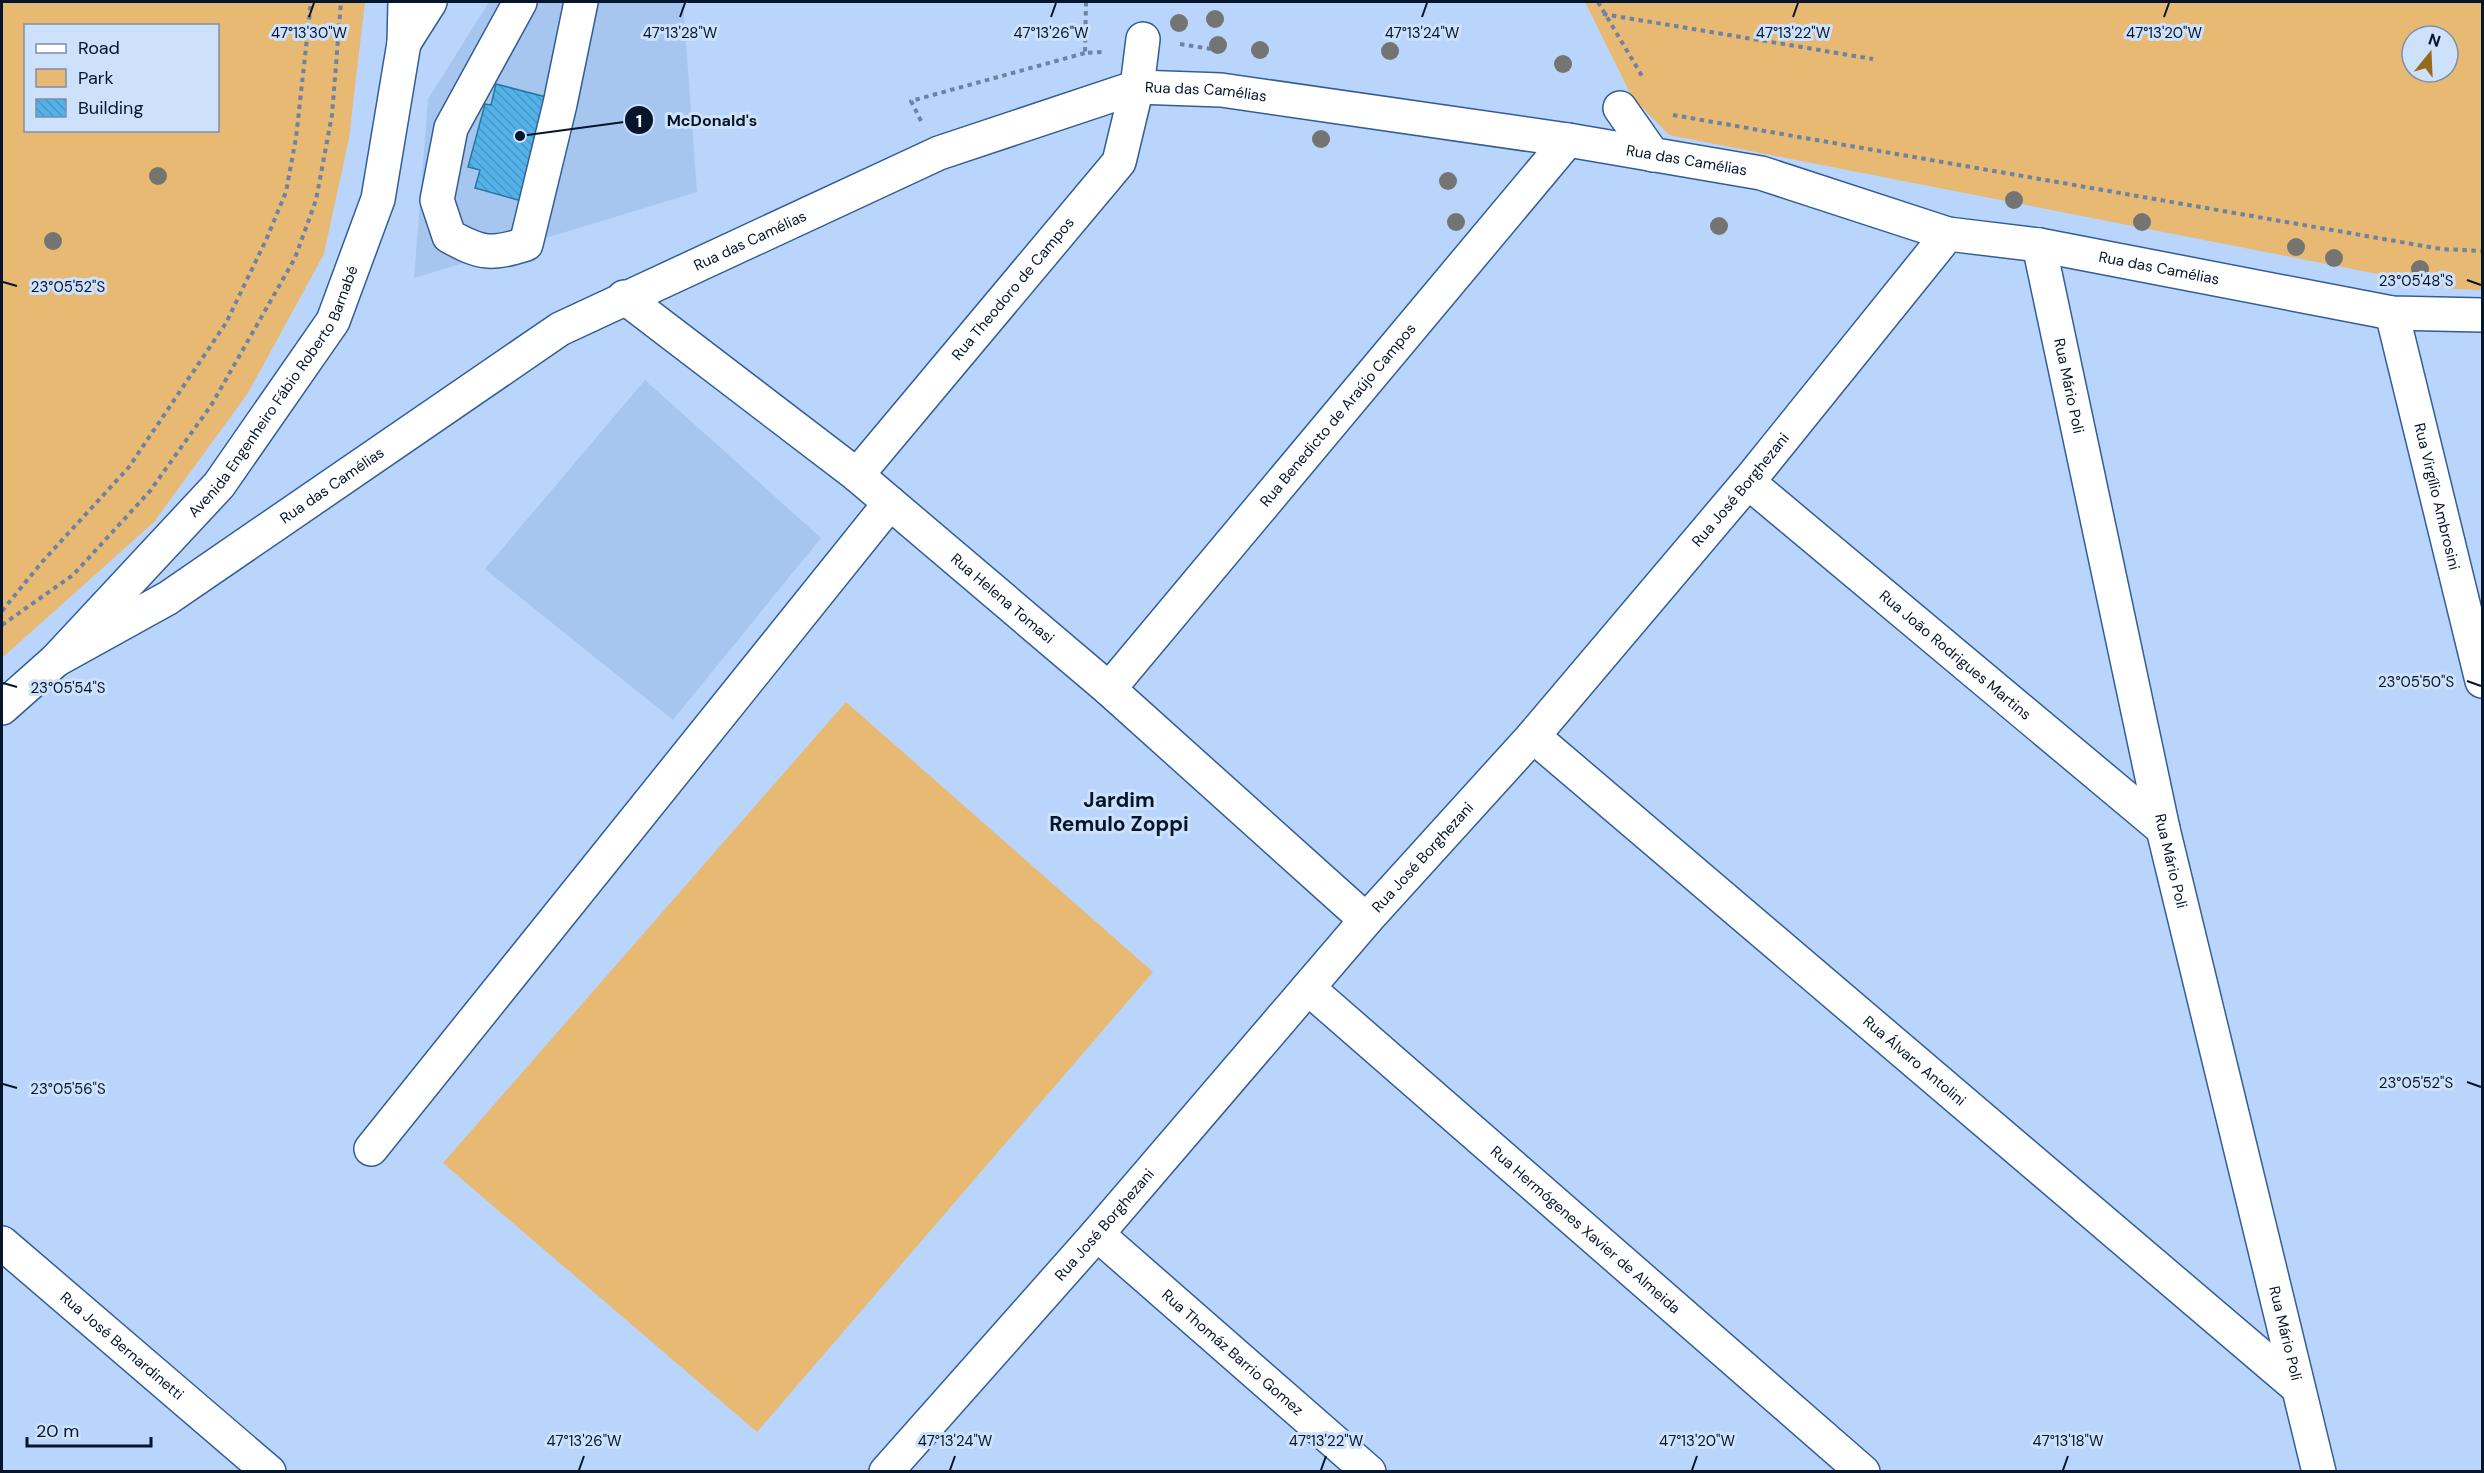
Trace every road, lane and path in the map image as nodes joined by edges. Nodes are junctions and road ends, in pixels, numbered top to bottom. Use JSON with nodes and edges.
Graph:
{"nodes":[{"id":1,"x":311,"y":2,"type":"edge"},
{"id":2,"x":341,"y":2,"type":"edge"},
{"id":3,"x":405,"y":2,"type":"edge"},
{"id":4,"x":430,"y":2,"type":"edge"},
{"id":5,"x":520,"y":2,"type":"edge"},
{"id":6,"x":581,"y":2,"type":"edge"},
{"id":7,"x":1086,"y":2,"type":"edge"},
{"id":8,"x":1598,"y":2,"type":"edge"},
{"id":9,"x":1604,"y":14,"type":"junction"},
{"id":10,"x":404,"y":43,"type":"junction"},
{"id":11,"x":1143,"y":44,"type":"junction"},
{"id":12,"x":1213,"y":49,"type":"dead end"},
{"id":13,"x":1085,"y":53,"type":"junction"},
{"id":14,"x":1874,"y":59,"type":"dead end"},
{"id":15,"x":1645,"y":81,"type":"dead end"},
{"id":16,"x":1137,"y":87,"type":"junction"},
{"id":17,"x":1620,"y":108,"type":"joint"},
{"id":18,"x":1568,"y":140,"type":"junction"},
{"id":19,"x":939,"y":153,"type":"junction"},
{"id":20,"x":1653,"y":155,"type":"junction"},
{"id":21,"x":1947,"y":234,"type":"junction"},
{"id":22,"x":2038,"y":245,"type":"junction"},
{"id":23,"x":2482,"y":251,"type":"edge"},
{"id":24,"x":624,"y":297,"type":"junction"},
{"id":25,"x":2392,"y":313,"type":"junction"},
{"id":26,"x":2482,"y":315,"type":"edge"},
{"id":27,"x":857,"y":475,"type":"junction"},
{"id":28,"x":1748,"y":482,"type":"junction"},
{"id":29,"x":890,"y":503,"type":"junction"},
{"id":30,"x":2,"y":611,"type":"edge"},
{"id":31,"x":2,"y":626,"type":"edge"},
{"id":32,"x":56,"y":660,"type":"junction"},
{"id":33,"x":2482,"y":681,"type":"edge"},
{"id":34,"x":1108,"y":689,"type":"junction"},
{"id":35,"x":2,"y":708,"type":"edge"},
{"id":36,"x":1533,"y":736,"type":"junction"},
{"id":37,"x":2163,"y":829,"type":"junction"},
{"id":38,"x":1366,"y":920,"type":"junction"},
{"id":39,"x":1308,"y":988,"type":"junction"},
{"id":40,"x":371,"y":1149,"type":"dead end"},
{"id":41,"x":1097,"y":1234,"type":"junction"},
{"id":42,"x":2,"y":1243,"type":"edge"},
{"id":43,"x":2296,"y":1386,"type":"junction"},
{"id":44,"x":269,"y":1472,"type":"edge"},
{"id":45,"x":886,"y":1472,"type":"edge"},
{"id":46,"x":1369,"y":1472,"type":"edge"},
{"id":47,"x":1863,"y":1472,"type":"edge"},
{"id":48,"x":2319,"y":1472,"type":"edge"}],
"edges":[{"from":1,"to":30,"type":"path"},
{"from":2,"to":31,"type":"path"},
{"from":3,"to":10,"type":"street","name":"Avenida Engenheiro Fábio Roberto Barnabé"},
{"from":4,"to":10,"type":"street"},
{"from":5,"to":6,"type":"street"},
{"from":7,"to":13,"type":"path"},
{"from":8,"to":9,"type":"path"},
{"from":9,"to":14,"type":"path"},
{"from":9,"to":15,"type":"path"},
{"from":10,"to":32,"type":"street","name":"Avenida Engenheiro Fábio Roberto Barnabé"},
{"from":11,"to":12,"type":"path"},
{"from":11,"to":13,"type":"path"},
{"from":11,"to":16,"type":"street","name":"Rua Theodoro de Campos"},
{"from":13,"to":19,"type":"path"},
{"from":16,"to":18,"type":"street","name":"Rua das Camélias"},
{"from":16,"to":19,"type":"street","name":"Rua das Camélias"},
{"from":16,"to":27,"type":"street","name":"Rua Theodoro de Campos"},
{"from":17,"to":20,"type":"street"},
{"from":17,"to":23,"type":"path"},
{"from":18,"to":20,"type":"street","name":"Rua das Camélias"},
{"from":18,"to":34,"type":"street","name":"Rua Benedicto de Araújo Campos"},
{"from":19,"to":24,"type":"street","name":"Rua das Camélias"},
{"from":20,"to":21,"type":"street","name":"Rua das Camélias"},
{"from":21,"to":22,"type":"street","name":"Rua das Camélias"},
{"from":21,"to":28,"type":"street","name":"Rua José Borghezani"},
{"from":22,"to":25,"type":"street","name":"Rua das Camélias"},
{"from":22,"to":37,"type":"street","name":"Rua Mário Poli"},
{"from":24,"to":27,"type":"street","name":"Rua Helena Tomasi"},
{"from":24,"to":32,"type":"street","name":"Rua das Camélias"},
{"from":25,"to":26,"type":"street","name":"Rua das Camélias"},
{"from":25,"to":33,"type":"street","name":"Rua Virgílio Ambrosini"},
{"from":27,"to":29,"type":"street","name":"Rua Helena Tomasi"},
{"from":28,"to":36,"type":"street","name":"Rua José Borghezani"},
{"from":28,"to":37,"type":"street","name":"Rua João Rodrigues Martins"},
{"from":29,"to":34,"type":"street","name":"Rua Helena Tomasi"},
{"from":29,"to":40,"type":"street"},
{"from":32,"to":35,"type":"street","name":"Avenida Engenheiro Fábio Roberto Barnabé"},
{"from":34,"to":38,"type":"street","name":"Rua Helena Tomasi"},
{"from":36,"to":38,"type":"street","name":"Rua José Borghezani"},
{"from":36,"to":43,"type":"street","name":"Rua Álvaro Antolini"},
{"from":37,"to":43,"type":"street","name":"Rua Mário Poli"},
{"from":38,"to":39,"type":"street","name":"Rua José Borghezani"},
{"from":39,"to":41,"type":"street","name":"Rua José Borghezani"},
{"from":39,"to":47,"type":"street","name":"Rua Hermógenes Xavier de Almeida"},
{"from":41,"to":45,"type":"street","name":"Rua José Borghezani"},
{"from":41,"to":46,"type":"street","name":"Rua Thomáz Barrio Gomez"},
{"from":42,"to":44,"type":"street","name":"Rua José Bernardinetti"},
{"from":43,"to":48,"type":"street","name":"Rua Mário Poli"}]}
